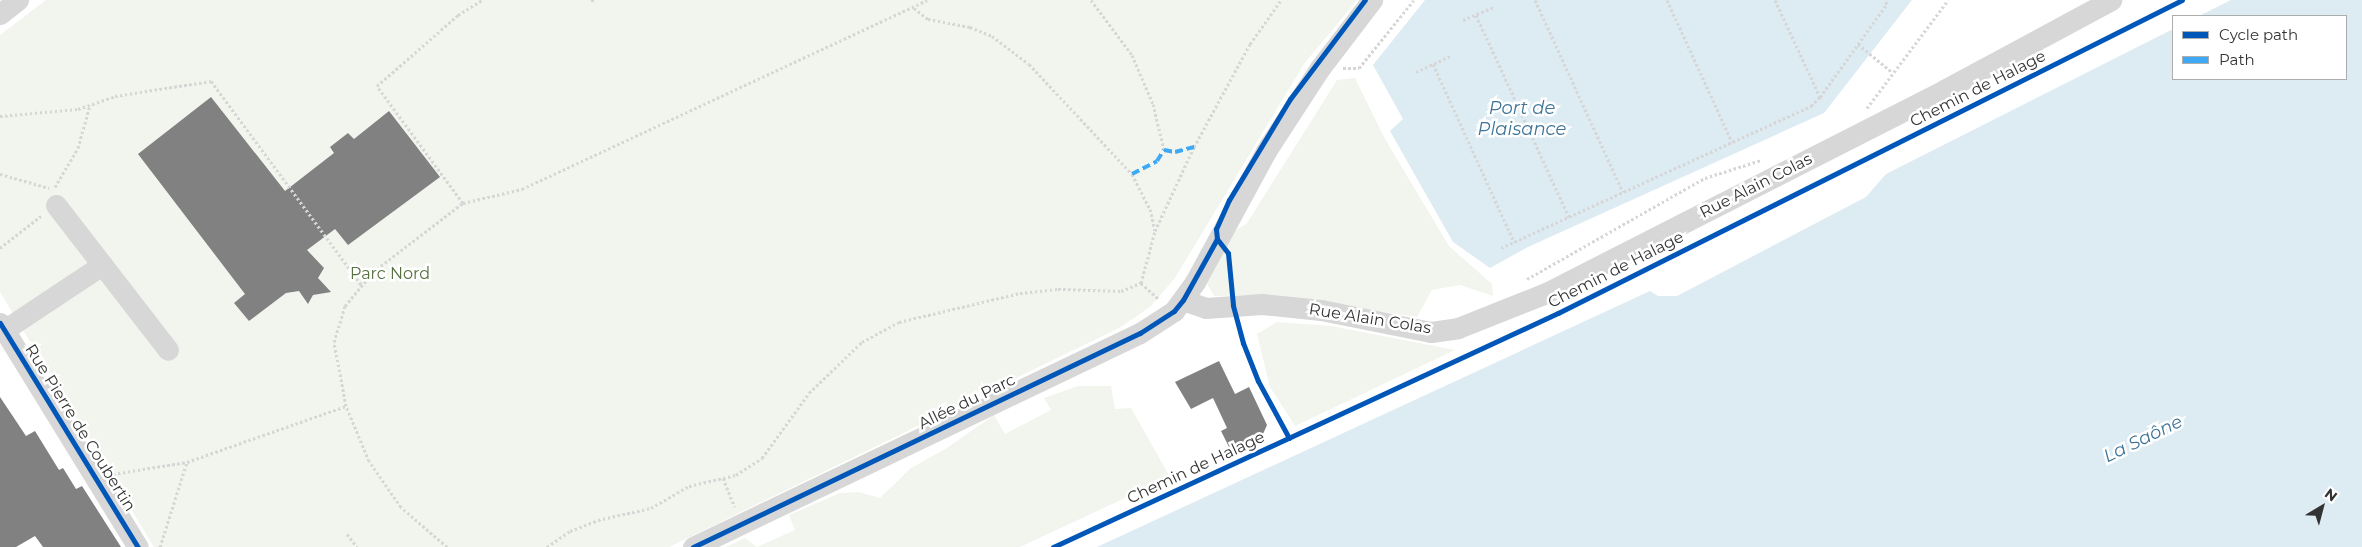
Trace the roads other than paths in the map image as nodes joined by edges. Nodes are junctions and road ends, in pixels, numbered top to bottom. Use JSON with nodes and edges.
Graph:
{"nodes":[{"id":1,"x":18,"y":0,"type":"edge"},
{"id":2,"x":1372,"y":0,"type":"edge"},
{"id":3,"x":2111,"y":0,"type":"edge"},
{"id":4,"x":0,"y":14,"type":"edge"},
{"id":5,"x":56,"y":205,"type":"road end"},
{"id":6,"x":102,"y":265,"type":"junction"},
{"id":7,"x":1183,"y":300,"type":"junction"},
{"id":8,"x":2,"y":326,"type":"edge"},
{"id":9,"x":168,"y":350,"type":"dead end"},
{"id":10,"x":138,"y":547,"type":"edge"},
{"id":11,"x":693,"y":547,"type":"edge"}],
"edges":[{"from":1,"to":4,"type":"street"},
{"from":2,"to":7,"type":"street","name":"Allée du Parc"},
{"from":3,"to":7,"type":"street","name":"Rue Alain Colas"},
{"from":5,"to":6,"type":"street"},
{"from":6,"to":8,"type":"street"},
{"from":6,"to":9,"type":"street"},
{"from":7,"to":11,"type":"street","name":"Allée du Parc"},
{"from":8,"to":10,"type":"street","name":"Rue Pierre de Coubertin"}]}
